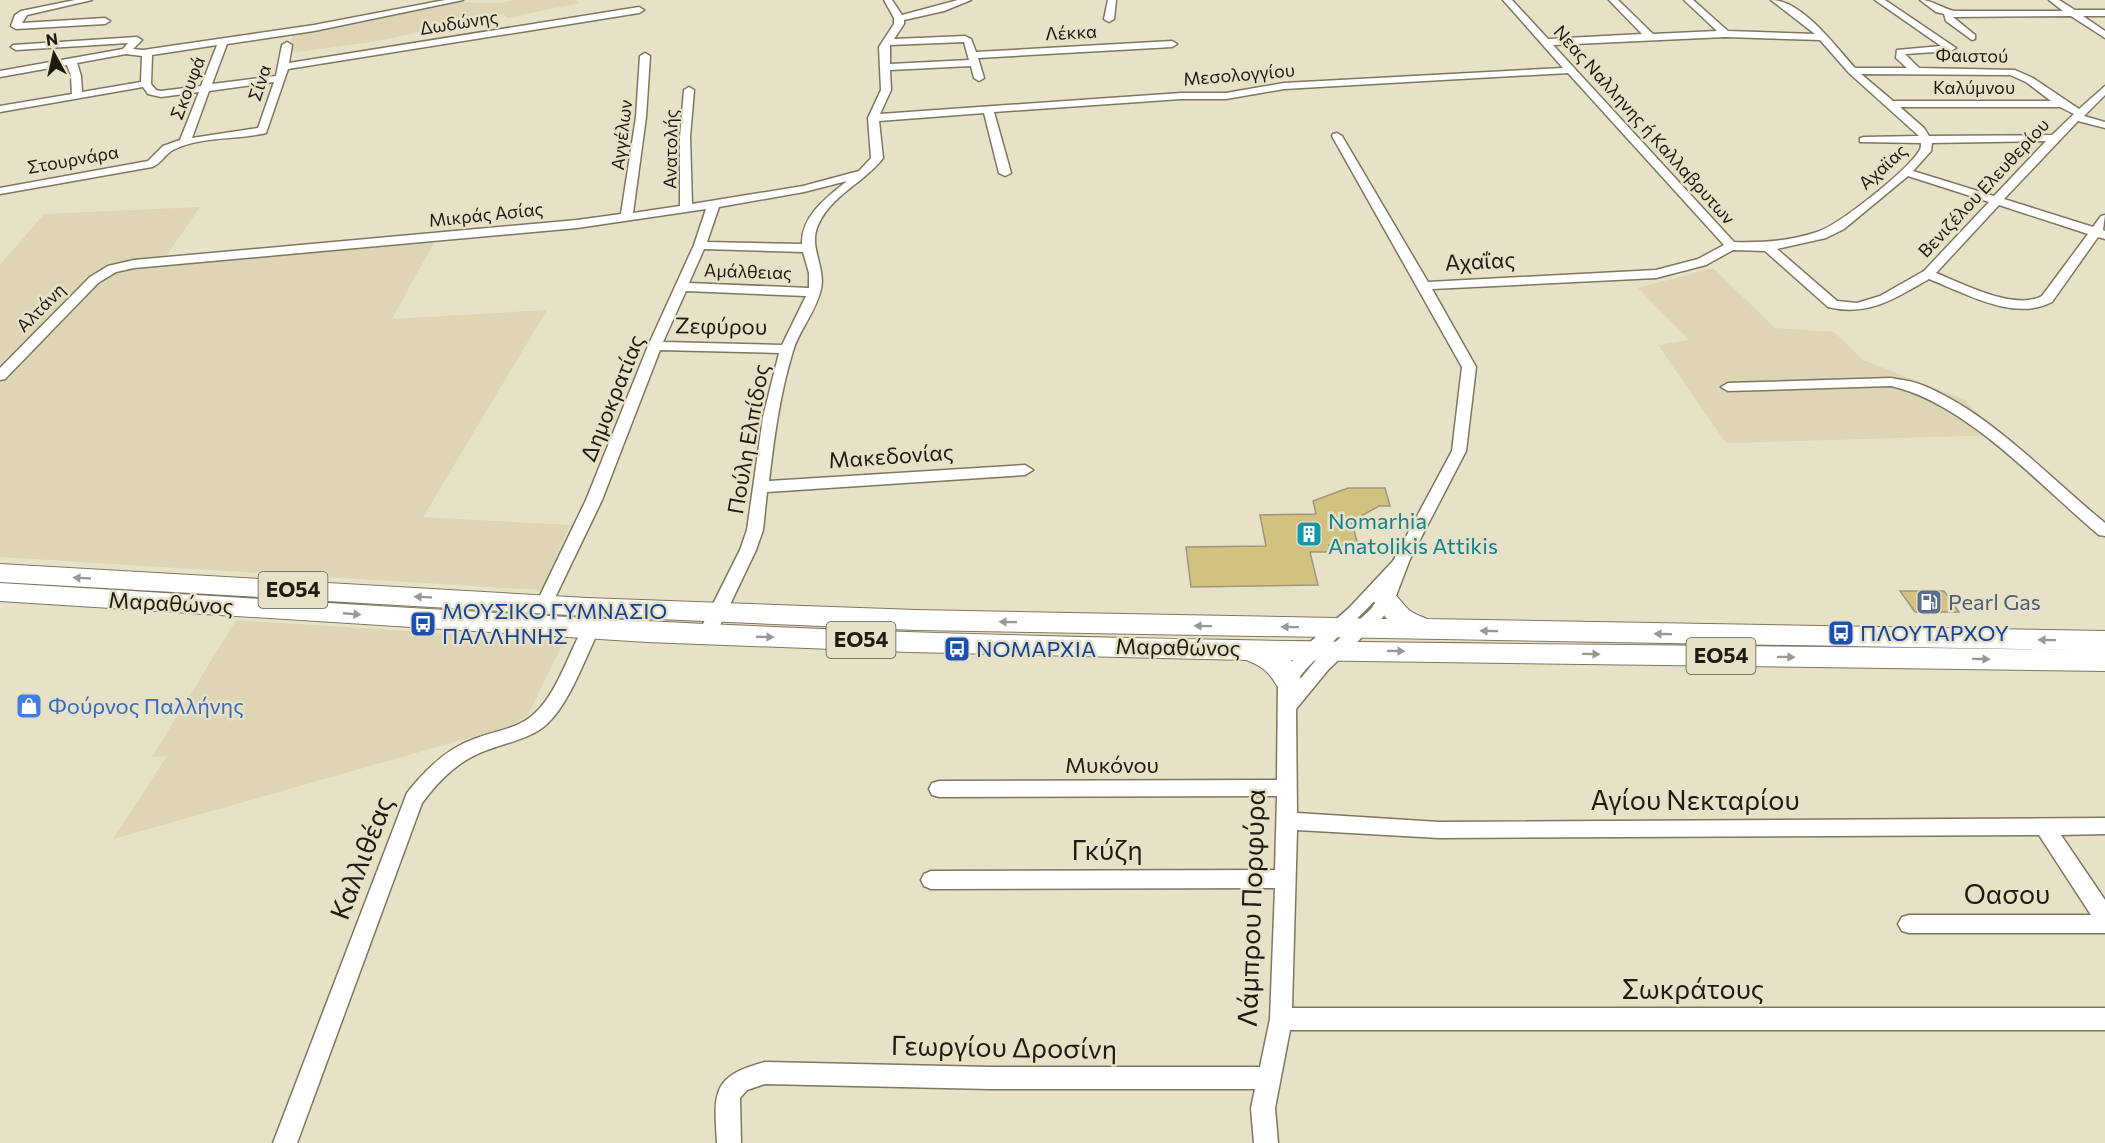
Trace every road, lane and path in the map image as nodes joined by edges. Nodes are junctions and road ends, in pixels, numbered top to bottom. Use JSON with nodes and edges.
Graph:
{"nodes":[{"id":1,"x":88,"y":0,"type":"edge"},
{"id":2,"x":459,"y":0,"type":"edge"},
{"id":3,"x":888,"y":0,"type":"edge"},
{"id":4,"x":967,"y":0,"type":"edge"},
{"id":5,"x":1112,"y":0,"type":"edge"},
{"id":6,"x":1507,"y":0,"type":"edge"},
{"id":7,"x":1612,"y":0,"type":"edge"},
{"id":8,"x":1688,"y":0,"type":"edge"},
{"id":9,"x":1775,"y":0,"type":"edge"},
{"id":10,"x":1879,"y":0,"type":"edge"},
{"id":11,"x":1924,"y":0,"type":"edge"},
{"id":12,"x":2053,"y":0,"type":"edge"},
{"id":13,"x":639,"y":10,"type":"dead end"},
{"id":14,"x":1948,"y":13,"type":"junction"},
{"id":15,"x":2073,"y":13,"type":"junction"},
{"id":16,"x":2105,"y":13,"type":"edge"},
{"id":17,"x":899,"y":18,"type":"junction"},
{"id":18,"x":1109,"y":19,"type":"dead end"},
{"id":19,"x":105,"y":21,"type":"dead end"},
{"id":20,"x":1725,"y":34,"type":"junction"},
{"id":21,"x":2105,"y":35,"type":"edge"},
{"id":22,"x":1650,"y":36,"type":"junction"},
{"id":23,"x":1822,"y":37,"type":"junction"},
{"id":24,"x":1972,"y":37,"type":"dead end"},
{"id":25,"x":223,"y":41,"type":"junction"},
{"id":26,"x":886,"y":42,"type":"junction"},
{"id":27,"x":1548,"y":42,"type":"junction"},
{"id":28,"x":1172,"y":44,"type":"dead end"},
{"id":29,"x":287,"y":45,"type":"dead end"},
{"id":30,"x":16,"y":47,"type":"dead end"},
{"id":31,"x":126,"y":51,"type":"junction"},
{"id":32,"x":147,"y":52,"type":"junction"},
{"id":33,"x":645,"y":56,"type":"dead end"},
{"id":34,"x":973,"y":59,"type":"junction"},
{"id":35,"x":71,"y":61,"type":"junction"},
{"id":36,"x":886,"y":66,"type":"junction"},
{"id":37,"x":284,"y":67,"type":"junction"},
{"id":38,"x":1573,"y":70,"type":"junction"},
{"id":39,"x":1852,"y":71,"type":"junction"},
{"id":40,"x":1916,"y":71,"type":"junction"},
{"id":41,"x":0,"y":74,"type":"edge"},
{"id":42,"x":280,"y":78,"type":"junction"},
{"id":43,"x":979,"y":78,"type":"dead end"},
{"id":44,"x":147,"y":84,"type":"junction"},
{"id":45,"x":208,"y":87,"type":"junction"},
{"id":46,"x":2105,"y":89,"type":"edge"},
{"id":47,"x":689,"y":90,"type":"dead end"},
{"id":48,"x":77,"y":95,"type":"junction"},
{"id":49,"x":1888,"y":104,"type":"junction"},
{"id":50,"x":2059,"y":104,"type":"junction"},
{"id":51,"x":0,"y":109,"type":"edge"},
{"id":52,"x":988,"y":110,"type":"junction"},
{"id":53,"x":2078,"y":115,"type":"junction"},
{"id":54,"x":873,"y":118,"type":"junction"},
{"id":55,"x":2105,"y":125,"type":"edge"},
{"id":56,"x":1337,"y":136,"type":"dead end"},
{"id":57,"x":2055,"y":138,"type":"junction"},
{"id":58,"x":1927,"y":139,"type":"junction"},
{"id":59,"x":1863,"y":141,"type":"dead end"},
{"id":60,"x":185,"y":142,"type":"junction"},
{"id":61,"x":152,"y":164,"type":"joint"},
{"id":62,"x":1906,"y":172,"type":"junction"},
{"id":63,"x":1005,"y":173,"type":"dead end"},
{"id":64,"x":860,"y":174,"type":"junction"},
{"id":65,"x":0,"y":191,"type":"edge"},
{"id":66,"x":1996,"y":201,"type":"junction"},
{"id":67,"x":714,"y":204,"type":"junction"},
{"id":68,"x":686,"y":208,"type":"junction"},
{"id":69,"x":626,"y":217,"type":"junction"},
{"id":70,"x":2105,"y":219,"type":"edge"},
{"id":71,"x":2101,"y":233,"type":"edge"},
{"id":72,"x":700,"y":245,"type":"junction"},
{"id":73,"x":1768,"y":247,"type":"junction"},
{"id":74,"x":808,"y":248,"type":"junction"},
{"id":75,"x":1729,"y":249,"type":"junction"},
{"id":76,"x":112,"y":269,"type":"joint"},
{"id":77,"x":1928,"y":274,"type":"junction"},
{"id":78,"x":1424,"y":286,"type":"junction"},
{"id":79,"x":681,"y":287,"type":"junction"},
{"id":80,"x":813,"y":292,"type":"junction"},
{"id":81,"x":655,"y":346,"type":"junction"},
{"id":82,"x":787,"y":349,"type":"junction"},
{"id":83,"x":0,"y":376,"type":"edge"},
{"id":84,"x":1728,"y":387,"type":"dead end"},
{"id":85,"x":1025,"y":470,"type":"dead end"},
{"id":86,"x":760,"y":487,"type":"junction"},
{"id":87,"x":2105,"y":531,"type":"edge"},
{"id":88,"x":1402,"y":559,"type":"junction"},
{"id":89,"x":0,"y":573,"type":"edge"},
{"id":90,"x":0,"y":592,"type":"edge"},
{"id":91,"x":1386,"y":600,"type":"junction"},
{"id":92,"x":544,"y":604,"type":"junction"},
{"id":93,"x":712,"y":623,"type":"junction"},
{"id":94,"x":590,"y":630,"type":"junction"},
{"id":95,"x":1426,"y":630,"type":"junction"},
{"id":96,"x":1337,"y":639,"type":"junction"},
{"id":97,"x":2105,"y":641,"type":"edge"},
{"id":98,"x":1242,"y":649,"type":"junction"},
{"id":99,"x":2105,"y":661,"type":"edge"},
{"id":100,"x":1287,"y":679,"type":"junction"},
{"id":101,"x":1286,"y":709,"type":"junction"},
{"id":102,"x":1285,"y":788,"type":"junction"},
{"id":103,"x":939,"y":789,"type":"dead end"},
{"id":104,"x":1287,"y":821,"type":"junction"},
{"id":105,"x":2105,"y":826,"type":"edge"},
{"id":106,"x":2045,"y":827,"type":"junction"},
{"id":107,"x":1284,"y":879,"type":"junction"},
{"id":108,"x":931,"y":880,"type":"dead end"},
{"id":109,"x":2105,"y":918,"type":"edge"},
{"id":110,"x":1909,"y":924,"type":"dead end"},
{"id":111,"x":2105,"y":924,"type":"edge"},
{"id":112,"x":1281,"y":1019,"type":"junction"},
{"id":113,"x":2105,"y":1019,"type":"edge"},
{"id":114,"x":1269,"y":1078,"type":"junction"},
{"id":115,"x":285,"y":1143,"type":"edge"},
{"id":116,"x":729,"y":1143,"type":"edge"},
{"id":117,"x":1266,"y":1143,"type":"edge"}],
"edges":[{"from":1,"to":19,"type":"street"},
{"from":2,"to":25,"type":"street"},
{"from":3,"to":17,"type":"street"},
{"from":4,"to":17,"type":"street"},
{"from":5,"to":18,"type":"street"},
{"from":6,"to":27,"type":"street","name":"Νεας Nαλληνης ή Καλλαβρυτων"},
{"from":7,"to":22,"type":"street"},
{"from":8,"to":20,"type":"street"},
{"from":9,"to":23,"type":"street","name":"Αχαϊας"},
{"from":10,"to":40,"type":"street"},
{"from":11,"to":14,"type":"street"},
{"from":12,"to":15,"type":"street"},
{"from":13,"to":37,"type":"street","name":"Δωδώνης"},
{"from":14,"to":15,"type":"street"},
{"from":14,"to":24,"type":"street"},
{"from":15,"to":16,"type":"street"},
{"from":15,"to":21,"type":"street"},
{"from":17,"to":26,"type":"street"},
{"from":20,"to":22,"type":"street"},
{"from":20,"to":23,"type":"street"},
{"from":22,"to":27,"type":"street"},
{"from":23,"to":39,"type":"street","name":"Αχαϊας"},
{"from":25,"to":32,"type":"street"},
{"from":25,"to":45,"type":"street","name":"Σκουφά"},
{"from":26,"to":34,"type":"street"},
{"from":26,"to":36,"type":"street"},
{"from":27,"to":38,"type":"street","name":"Νεας Nαλληνης ή Καλλαβρυτων"},
{"from":28,"to":34,"type":"street","name":"Λέκκα"},
{"from":29,"to":37,"type":"street","name":"Σίνα"},
{"from":30,"to":31,"type":"street"},
{"from":31,"to":32,"type":"street"},
{"from":31,"to":35,"type":"street"},
{"from":32,"to":44,"type":"street"},
{"from":33,"to":69,"type":"street","name":"Αγγέλων"},
{"from":34,"to":36,"type":"street","name":"Λέκκα"},
{"from":34,"to":43,"type":"street"},
{"from":35,"to":41,"type":"street"},
{"from":35,"to":48,"type":"street"},
{"from":36,"to":54,"type":"street"},
{"from":37,"to":42,"type":"street","name":"Σίνα"},
{"from":38,"to":52,"type":"street","name":"Μεσολογγίου"},
{"from":38,"to":75,"type":"street","name":"Νεας Nαλληνης ή Καλλαβρυτων"},
{"from":39,"to":40,"type":"street","name":"Φαιστού"},
{"from":39,"to":49,"type":"street","name":"Αχαϊας"},
{"from":40,"to":50,"type":"street","name":"Φαιστού"},
{"from":42,"to":45,"type":"street"},
{"from":42,"to":60,"type":"street","name":"Σίνα"},
{"from":44,"to":45,"type":"street"},
{"from":44,"to":48,"type":"street"},
{"from":45,"to":60,"type":"street","name":"Σκουφά"},
{"from":46,"to":53,"type":"street","name":"Βενιζέλου Ελευθερίου"},
{"from":47,"to":68,"type":"street","name":"Ανατολής"},
{"from":48,"to":51,"type":"street"},
{"from":49,"to":50,"type":"street","name":"Καλύμνου"},
{"from":49,"to":58,"type":"street","name":"Αχαϊας"},
{"from":50,"to":53,"type":"street","name":"Φαιστού"},
{"from":52,"to":54,"type":"street","name":"Μεσολογγίου"},
{"from":52,"to":63,"type":"street"},
{"from":53,"to":55,"type":"street","name":"Φαιστού"},
{"from":53,"to":57,"type":"street","name":"Βενιζέλου Ελευθερίου"},
{"from":54,"to":64,"type":"street"},
{"from":56,"to":78,"type":"street"},
{"from":57,"to":58,"type":"street"},
{"from":57,"to":66,"type":"street","name":"Βενιζέλου Ελευθερίου"},
{"from":58,"to":59,"type":"street"},
{"from":58,"to":62,"type":"street","name":"Αχαϊας"},
{"from":60,"to":61,"type":"street","name":"Σκουφά"},
{"from":61,"to":65,"type":"street","name":"Στουρνάρα"},
{"from":62,"to":66,"type":"street"},
{"from":62,"to":73,"type":"street","name":"Αχαϊας"},
{"from":64,"to":67,"type":"street","name":"Μικράς Ασίας"},
{"from":64,"to":74,"type":"street"},
{"from":66,"to":71,"type":"street"},
{"from":66,"to":77,"type":"street","name":"Βενιζέλου Ελευθερίου"},
{"from":67,"to":68,"type":"street","name":"Μικράς Ασίας"},
{"from":67,"to":72,"type":"street","name":"Δημοκρατίας"},
{"from":68,"to":69,"type":"street","name":"Μικράς Ασίας"},
{"from":69,"to":76,"type":"street","name":"Μικράς Ασίας"},
{"from":70,"to":71,"type":"street"},
{"from":71,"to":77,"type":"street"},
{"from":72,"to":74,"type":"street"},
{"from":72,"to":79,"type":"street","name":"Δημοκρατίας"},
{"from":73,"to":75,"type":"street","name":"Αχαϊας"},
{"from":73,"to":77,"type":"street","name":"Βενιζέλου Ελευθερίου"},
{"from":74,"to":80,"type":"street","name":"Πούλη Ελπίδος"},
{"from":75,"to":78,"type":"street","name":"Αχαΐας"},
{"from":76,"to":83,"type":"street","name":"Αλτάνη"},
{"from":78,"to":88,"type":"street","name":"Αχαΐας"},
{"from":79,"to":80,"type":"street","name":"Αμάλθειας"},
{"from":79,"to":81,"type":"street","name":"Δημοκρατίας"},
{"from":80,"to":82,"type":"street","name":"Πούλη Ελπίδος"},
{"from":81,"to":82,"type":"street","name":"Ζεφύρου"},
{"from":81,"to":92,"type":"street","name":"Δημοκρατίας"},
{"from":82,"to":86,"type":"street","name":"Πούλη Ελπίδος"},
{"from":84,"to":87,"type":"street"},
{"from":85,"to":86,"type":"street","name":"Μακεδονίας"},
{"from":86,"to":93,"type":"street","name":"Πούλη Ελπίδος"},
{"from":88,"to":91,"type":"street","name":"Αχαΐας"},
{"from":88,"to":96,"type":"street","name":"Αχαΐας"},
{"from":92,"to":89,"type":"main road","name":"Μαραθώνος","number":"ΕΟ54","one_way":true},
{"from":90,"to":94,"type":"main road","name":"Μαραθώνος","number":"ΕΟ54","one_way":true},
{"from":91,"to":95,"type":"main road"},
{"from":91,"to":96,"type":"street","name":"Αχαΐας"},
{"from":92,"to":93,"type":"main road","name":"Μαραθώνος","number":"ΕΟ54"},
{"from":93,"to":94,"type":"main road","name":"Μαραθώνος","number":"ΕΟ54"},
{"from":96,"to":93,"type":"main road","name":"Μαραθώνος","number":"ΕΟ54","one_way":true},
{"from":93,"to":98,"type":"main road","name":"Μαραθώνος","number":"ΕΟ54","one_way":true},
{"from":94,"to":115,"type":"street","name":"Καλλιθέας"},
{"from":95,"to":96,"type":"main road","name":"Μαραθώνος","number":"ΕΟ54"},
{"from":97,"to":95,"type":"main road","name":"Μαραθώνος","number":"ΕΟ54","one_way":true},
{"from":96,"to":98,"type":"main road","name":"Μαραθώνος","number":"ΕΟ54"},
{"from":96,"to":99,"type":"main road","name":"Μαραθώνος","number":"ΕΟ54","one_way":true},
{"from":96,"to":100,"type":"street"},
{"from":96,"to":101,"type":"street"},
{"from":98,"to":100,"type":"main road"},
{"from":100,"to":101,"type":"street","name":"Λάμπρου Πορφύρα"},
{"from":101,"to":102,"type":"street","name":"Λάμπρου Πορφύρα"},
{"from":102,"to":103,"type":"street","name":"Μυκόνου"},
{"from":102,"to":104,"type":"street","name":"Λάμπρου Πορφύρα"},
{"from":104,"to":106,"type":"street","name":"Αγίου Νεκταρίου"},
{"from":104,"to":107,"type":"street","name":"Λάμπρου Πορφύρα"},
{"from":105,"to":106,"type":"street","name":"Αγίου Νεκταρίου"},
{"from":106,"to":109,"type":"street"},
{"from":107,"to":108,"type":"street","name":"Γκύζη"},
{"from":107,"to":112,"type":"street","name":"Λάμπρου Πορφύρα"},
{"from":110,"to":111,"type":"street","name":"Οασου"},
{"from":112,"to":113,"type":"street","name":"Σωκράτους"},
{"from":112,"to":114,"type":"street","name":"Λάμπρου Πορφύρα"},
{"from":114,"to":116,"type":"street","name":"Γεωργίου Δροσίνη"},
{"from":114,"to":117,"type":"street","name":"Λάμπρου Πορφύρα"}]}
